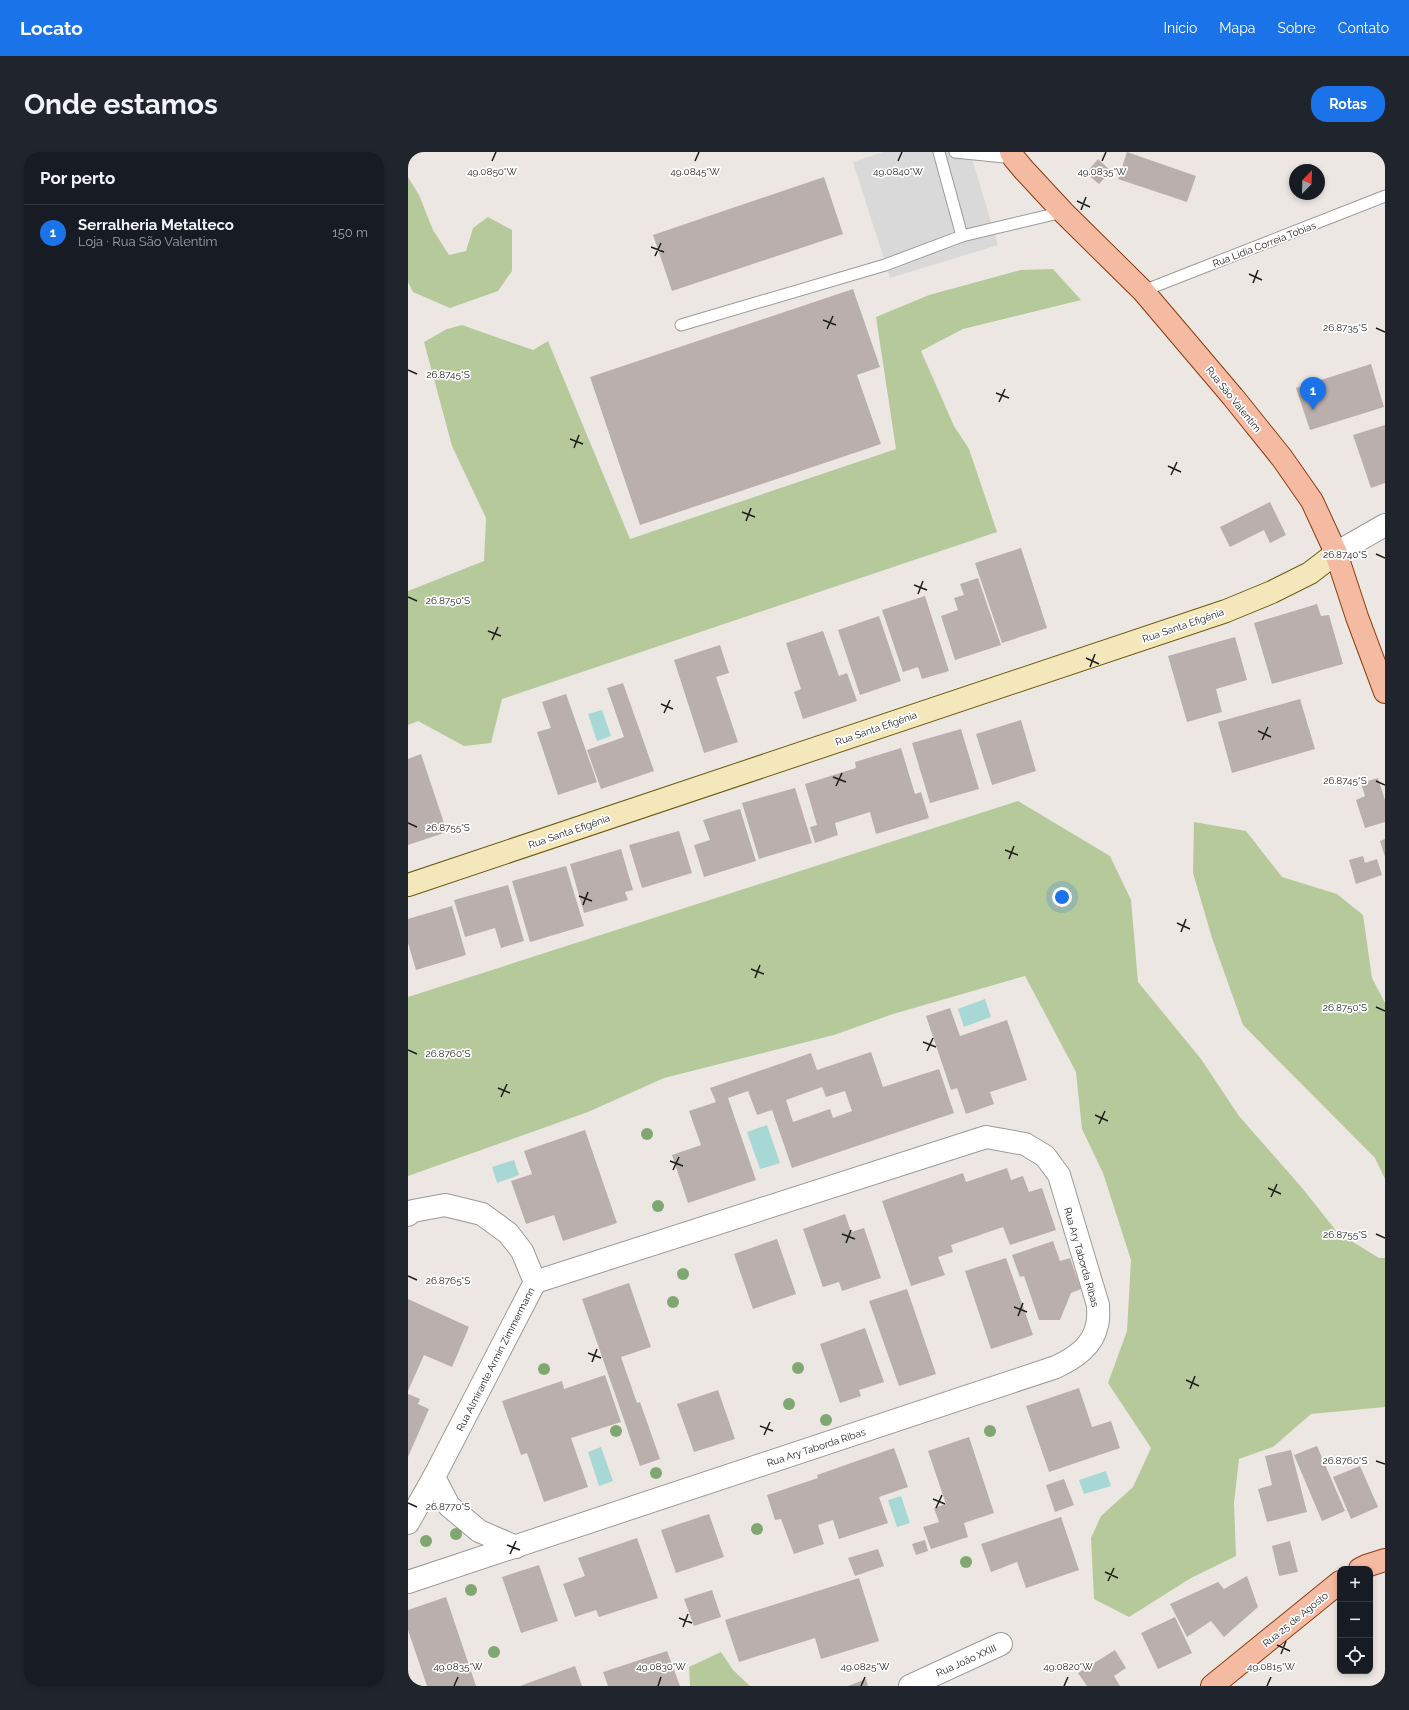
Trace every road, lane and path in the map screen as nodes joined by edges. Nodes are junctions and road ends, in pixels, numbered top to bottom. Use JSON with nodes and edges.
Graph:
{"nodes":[{"id":1,"x":939,"y":152,"type":"edge"},
{"id":2,"x":955,"y":152,"type":"edge"},
{"id":3,"x":1012,"y":155,"type":"edge"},
{"id":4,"x":1385,"y":196,"type":"edge"},
{"id":5,"x":1063,"y":212,"type":"junction"},
{"id":6,"x":962,"y":236,"type":"junction"},
{"id":7,"x":1143,"y":291,"type":"junction"},
{"id":8,"x":681,"y":325,"type":"dead end"},
{"id":9,"x":1383,"y":532,"type":"edge"},
{"id":10,"x":1336,"y":553,"type":"junction"},
{"id":11,"x":1385,"y":692,"type":"edge"},
{"id":12,"x":408,"y":885,"type":"edge"},
{"id":13,"x":408,"y":1216,"type":"edge"},
{"id":14,"x":535,"y":1282,"type":"junction"},
{"id":15,"x":434,"y":1478,"type":"junction"},
{"id":16,"x":408,"y":1523,"type":"edge"},
{"id":17,"x":516,"y":1547,"type":"junction"},
{"id":18,"x":1385,"y":1560,"type":"edge"},
{"id":19,"x":1366,"y":1566,"type":"edge"},
{"id":20,"x":408,"y":1582,"type":"edge"},
{"id":21,"x":1337,"y":1584,"type":"edge"},
{"id":22,"x":1000,"y":1644,"type":"dead end"},
{"id":23,"x":910,"y":1686,"type":"edge"},
{"id":24,"x":1212,"y":1686,"type":"edge"}],
"edges":[{"from":1,"to":6,"type":"lane"},
{"from":2,"to":3,"type":"lane"},
{"from":3,"to":5,"type":"main road","name":"Rua São Valentim"},
{"from":4,"to":7,"type":"lane","name":"Rua Lídia Correia Tobias"},
{"from":5,"to":6,"type":"lane"},
{"from":5,"to":7,"type":"main road","name":"Rua São Valentim"},
{"from":6,"to":8,"type":"lane"},
{"from":7,"to":10,"type":"main road","name":"Rua São Valentim"},
{"from":9,"to":10,"type":"street"},
{"from":10,"to":11,"type":"main road","name":"Rua São Valentim"},
{"from":10,"to":12,"type":"street","name":"Rua Santa Efigênia"},
{"from":13,"to":14,"type":"street","name":"Rua Almirante Armin Zimmermann"},
{"from":14,"to":15,"type":"street","name":"Rua Almirante Armin Zimmermann"},
{"from":14,"to":17,"type":"street","name":"Rua Ary Taborda Ribas"},
{"from":15,"to":16,"type":"street","name":"Rua Almirante Armin Zimmermann"},
{"from":15,"to":17,"type":"street"},
{"from":17,"to":20,"type":"street","name":"Rua Ary Taborda Ribas"},
{"from":18,"to":19,"type":"main road"},
{"from":21,"to":24,"type":"main road","name":"Rua 25 de Agosto"},
{"from":22,"to":23,"type":"street","name":"Rua João XXIII"}]}
